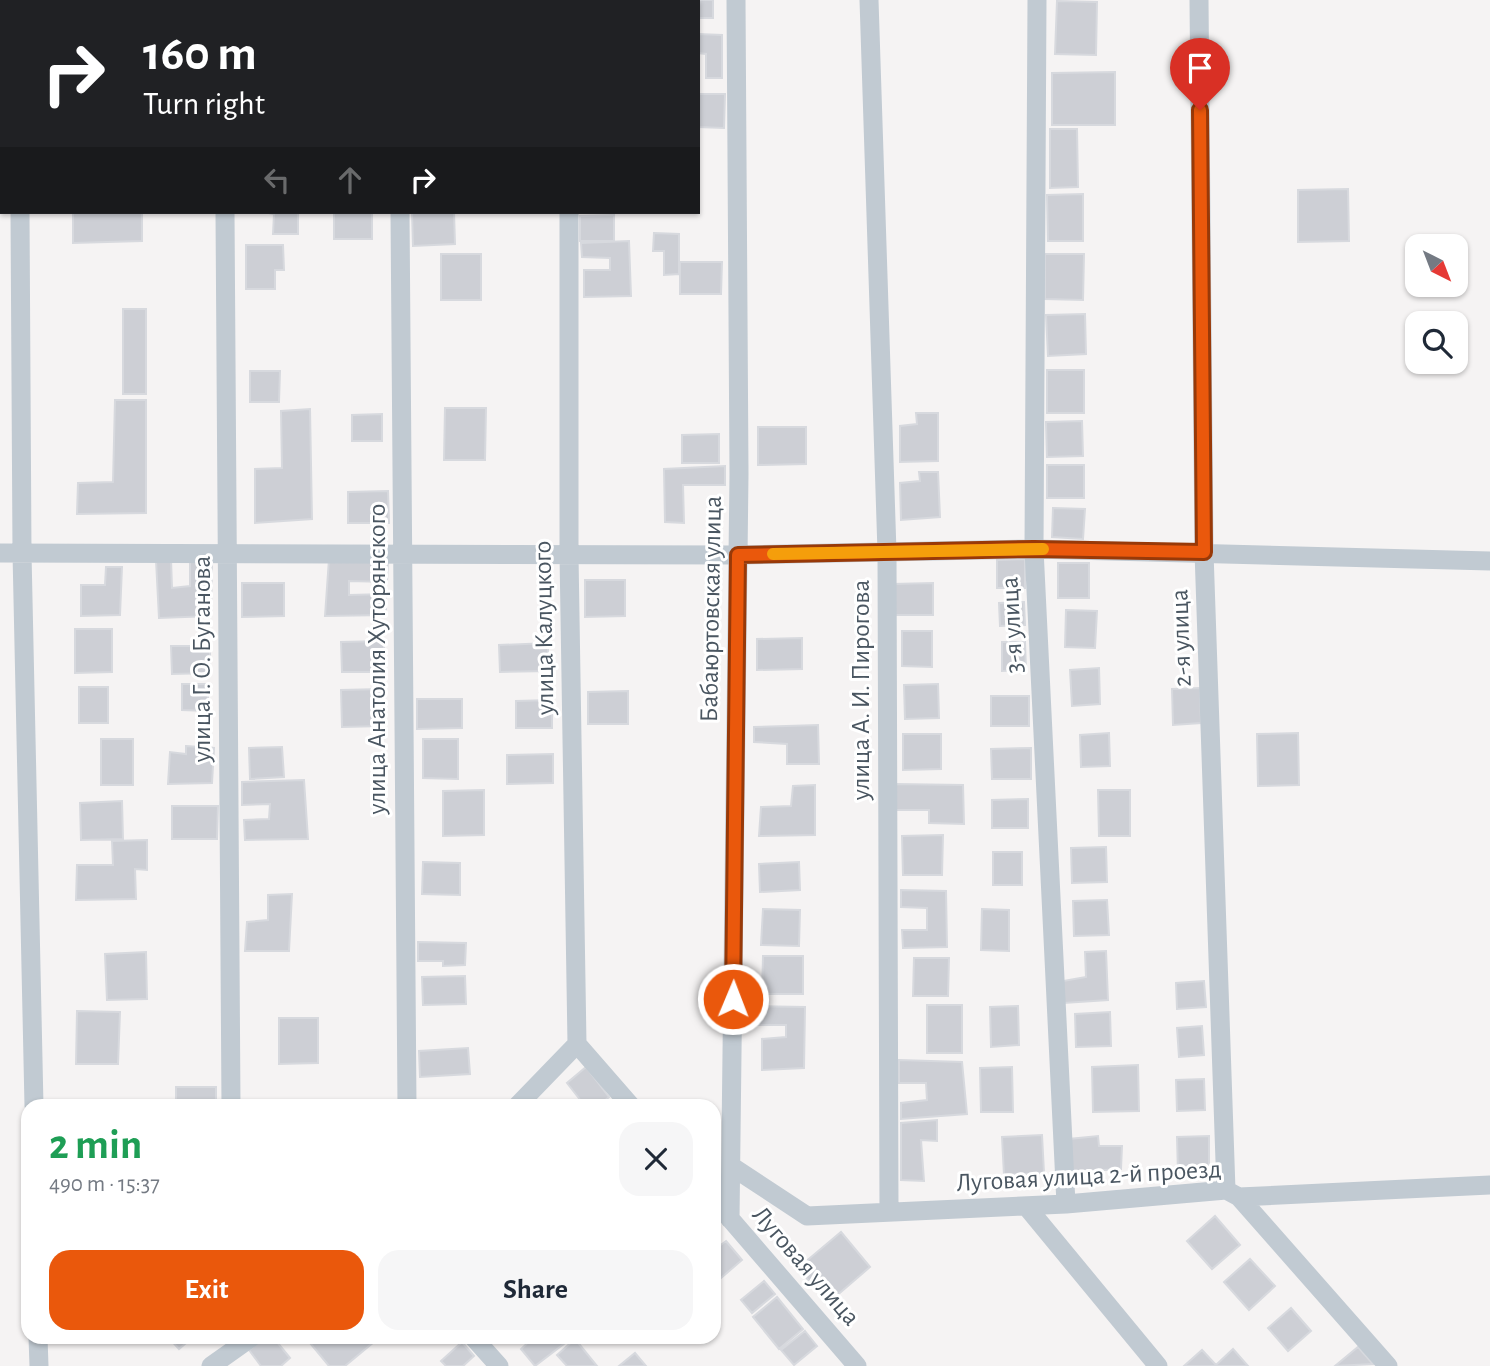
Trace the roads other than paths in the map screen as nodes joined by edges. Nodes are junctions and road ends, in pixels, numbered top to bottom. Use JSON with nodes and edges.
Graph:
{"nodes":[{"id":1,"x":736,"y":0,"type":"edge"},
{"id":2,"x":869,"y":0,"type":"edge"},
{"id":3,"x":1037,"y":0,"type":"edge"},
{"id":4,"x":1199,"y":0,"type":"edge"},
{"id":5,"x":20,"y":214,"type":"edge"},
{"id":6,"x":225,"y":214,"type":"edge"},
{"id":7,"x":400,"y":214,"type":"edge"},
{"id":8,"x":569,"y":214,"type":"edge"},
{"id":9,"x":1034,"y":549,"type":"junction"},
{"id":10,"x":887,"y":552,"type":"junction"},
{"id":11,"x":1204,"y":552,"type":"junction"},
{"id":12,"x":0,"y":553,"type":"edge"},
{"id":13,"x":22,"y":553,"type":"junction"},
{"id":14,"x":227,"y":553,"type":"junction"},
{"id":15,"x":402,"y":553,"type":"junction"},
{"id":16,"x":569,"y":555,"type":"junction"},
{"id":17,"x":738,"y":555,"type":"junction"},
{"id":18,"x":1490,"y":561,"type":"edge"},
{"id":19,"x":577,"y":1044,"type":"junction"},
{"id":20,"x":34,"y":1099,"type":"edge"},
{"id":21,"x":231,"y":1099,"type":"edge"},
{"id":22,"x":407,"y":1099,"type":"edge"},
{"id":23,"x":524,"y":1099,"type":"edge"},
{"id":24,"x":625,"y":1099,"type":"edge"},
{"id":25,"x":731,"y":1166,"type":"junction"},
{"id":26,"x":1490,"y":1185,"type":"edge"},
{"id":27,"x":1232,"y":1193,"type":"junction"},
{"id":28,"x":1066,"y":1204,"type":"junction"},
{"id":29,"x":1026,"y":1206,"type":"junction"},
{"id":30,"x":721,"y":1208,"type":"edge"},
{"id":31,"x":889,"y":1212,"type":"junction"},
{"id":32,"x":730,"y":1219,"type":"junction"},
{"id":33,"x":38,"y":1344,"type":"edge"},
{"id":34,"x":242,"y":1344,"type":"edge"},
{"id":35,"x":479,"y":1344,"type":"edge"},
{"id":36,"x":39,"y":1366,"type":"edge"},
{"id":37,"x":211,"y":1366,"type":"edge"},
{"id":38,"x":499,"y":1366,"type":"edge"},
{"id":39,"x":857,"y":1366,"type":"edge"},
{"id":40,"x":1158,"y":1366,"type":"edge"},
{"id":41,"x":1388,"y":1366,"type":"edge"}],
"edges":[{"from":1,"to":17,"type":"street","name":"Бабаюртовская улица"},
{"from":2,"to":10,"type":"street","name":"улица А. И. Пирогова"},
{"from":3,"to":9,"type":"street","name":"3-я улица"},
{"from":4,"to":11,"type":"street","name":"2-я улица"},
{"from":5,"to":13,"type":"street"},
{"from":6,"to":14,"type":"street","name":"улица Г. О. Буганова"},
{"from":7,"to":15,"type":"street","name":"улица Анатолия Хуторянского"},
{"from":8,"to":16,"type":"street","name":"улица Калуцкого"},
{"from":9,"to":10,"type":"street"},
{"from":9,"to":11,"type":"street"},
{"from":9,"to":28,"type":"street","name":"3-я улица"},
{"from":10,"to":17,"type":"street"},
{"from":10,"to":31,"type":"street","name":"улица А. И. Пирогова"},
{"from":11,"to":18,"type":"street"},
{"from":11,"to":27,"type":"street","name":"2-я улица"},
{"from":12,"to":13,"type":"street"},
{"from":13,"to":14,"type":"street"},
{"from":13,"to":20,"type":"street"},
{"from":14,"to":15,"type":"street"},
{"from":14,"to":21,"type":"street","name":"улица Г. О. Буганова"},
{"from":15,"to":16,"type":"street"},
{"from":15,"to":22,"type":"street","name":"улица Анатолия Хуторянского"},
{"from":16,"to":17,"type":"street"},
{"from":16,"to":19,"type":"street","name":"улица Калуцкого"},
{"from":17,"to":25,"type":"street","name":"Бабаюртовская улица"},
{"from":19,"to":23,"type":"street"},
{"from":19,"to":24,"type":"street"},
{"from":25,"to":31,"type":"street","name":"Луговая улица 2-й проезд"},
{"from":25,"to":32,"type":"street","name":"Бабаюртовская улица"},
{"from":26,"to":27,"type":"street"},
{"from":27,"to":28,"type":"street","name":"Луговая улица 2-й проезд"},
{"from":27,"to":41,"type":"street","name":"Луговая улица 2-й проезд"},
{"from":28,"to":29,"type":"street","name":"Луговая улица 2-й проезд"},
{"from":29,"to":31,"type":"street","name":"Луговая улица 2-й проезд"},
{"from":29,"to":40,"type":"street"},
{"from":30,"to":32,"type":"street","name":"Луговая улица"},
{"from":32,"to":39,"type":"street","name":"Луговая улица"},
{"from":33,"to":36,"type":"street"},
{"from":34,"to":37,"type":"street"},
{"from":35,"to":38,"type":"street"}]}
